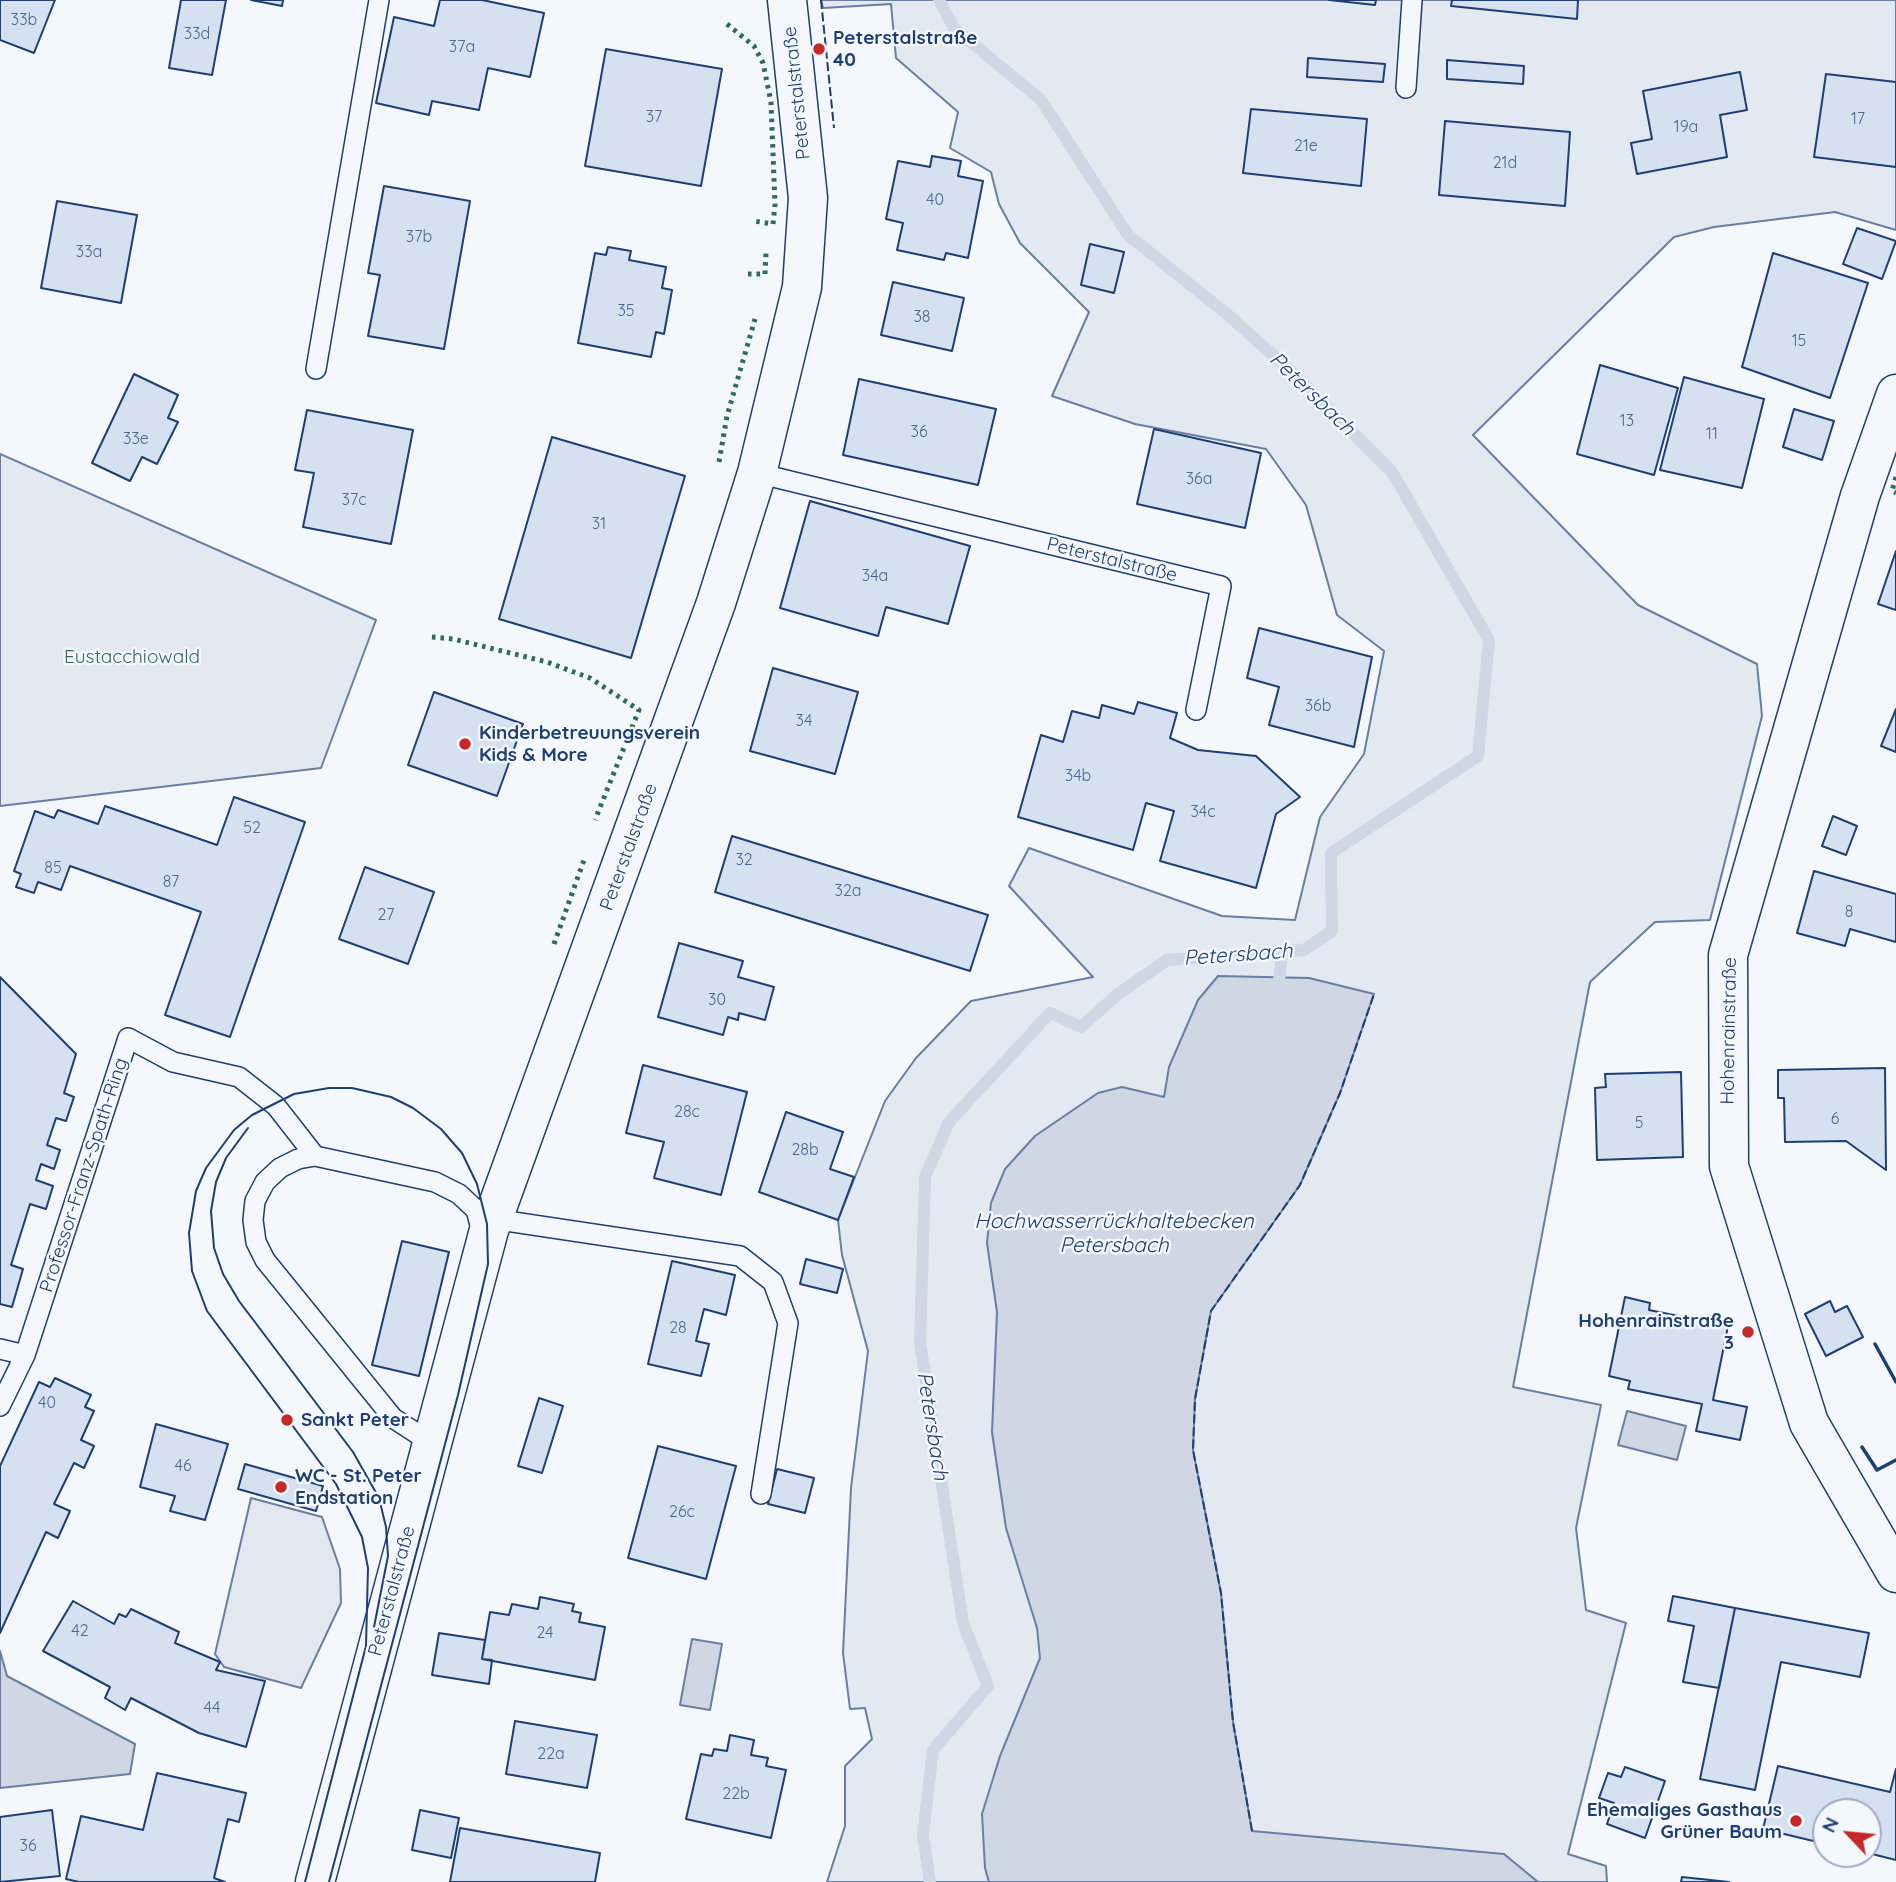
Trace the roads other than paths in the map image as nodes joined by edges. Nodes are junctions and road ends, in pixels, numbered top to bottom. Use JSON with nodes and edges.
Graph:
{"nodes":[{"id":1,"x":379,"y":0,"type":"edge"},
{"id":2,"x":786,"y":0,"type":"edge"},
{"id":3,"x":1412,"y":0,"type":"edge"},
{"id":4,"x":1406,"y":88,"type":"dead end"},
{"id":5,"x":316,"y":369,"type":"dead end"},
{"id":6,"x":1896,"y":394,"type":"edge"},
{"id":7,"x":757,"y":473,"type":"junction"},
{"id":8,"x":1196,"y":710,"type":"dead end"},
{"id":9,"x":315,"y":1156,"type":"junction"},
{"id":10,"x":493,"y":1219,"type":"junction"},
{"id":11,"x":475,"y":1275,"type":"junction"},
{"id":12,"x":0,"y":1349,"type":"edge"},
{"id":13,"x":25,"y":1355,"type":"junction"},
{"id":14,"x":0,"y":1406,"type":"edge"},
{"id":15,"x":430,"y":1442,"type":"junction"},
{"id":16,"x":761,"y":1494,"type":"dead end"},
{"id":17,"x":1896,"y":1573,"type":"edge"},
{"id":18,"x":315,"y":1882,"type":"edge"}],
"edges":[{"from":1,"to":5,"type":"lane"},
{"from":2,"to":7,"type":"street","name":"Peterstalstraße"},
{"from":3,"to":4,"type":"lane"},
{"from":6,"to":17,"type":"street","name":"Hohenrainstraße"},
{"from":7,"to":8,"type":"lane","name":"Peterstalstraße"},
{"from":7,"to":10,"type":"street","name":"Peterstalstraße"},
{"from":9,"to":11,"type":"lane"},
{"from":9,"to":13,"type":"lane","name":"Professor-Franz-Spath-Ring"},
{"from":9,"to":15,"type":"lane"},
{"from":10,"to":11,"type":"street","name":"Peterstalstraße"},
{"from":10,"to":16,"type":"lane"},
{"from":11,"to":15,"type":"street","name":"Peterstalstraße"},
{"from":12,"to":13,"type":"lane"},
{"from":13,"to":14,"type":"lane","name":"Professor-Franz-Spath-Ring"},
{"from":15,"to":18,"type":"street","name":"Peterstalstraße"}]}
